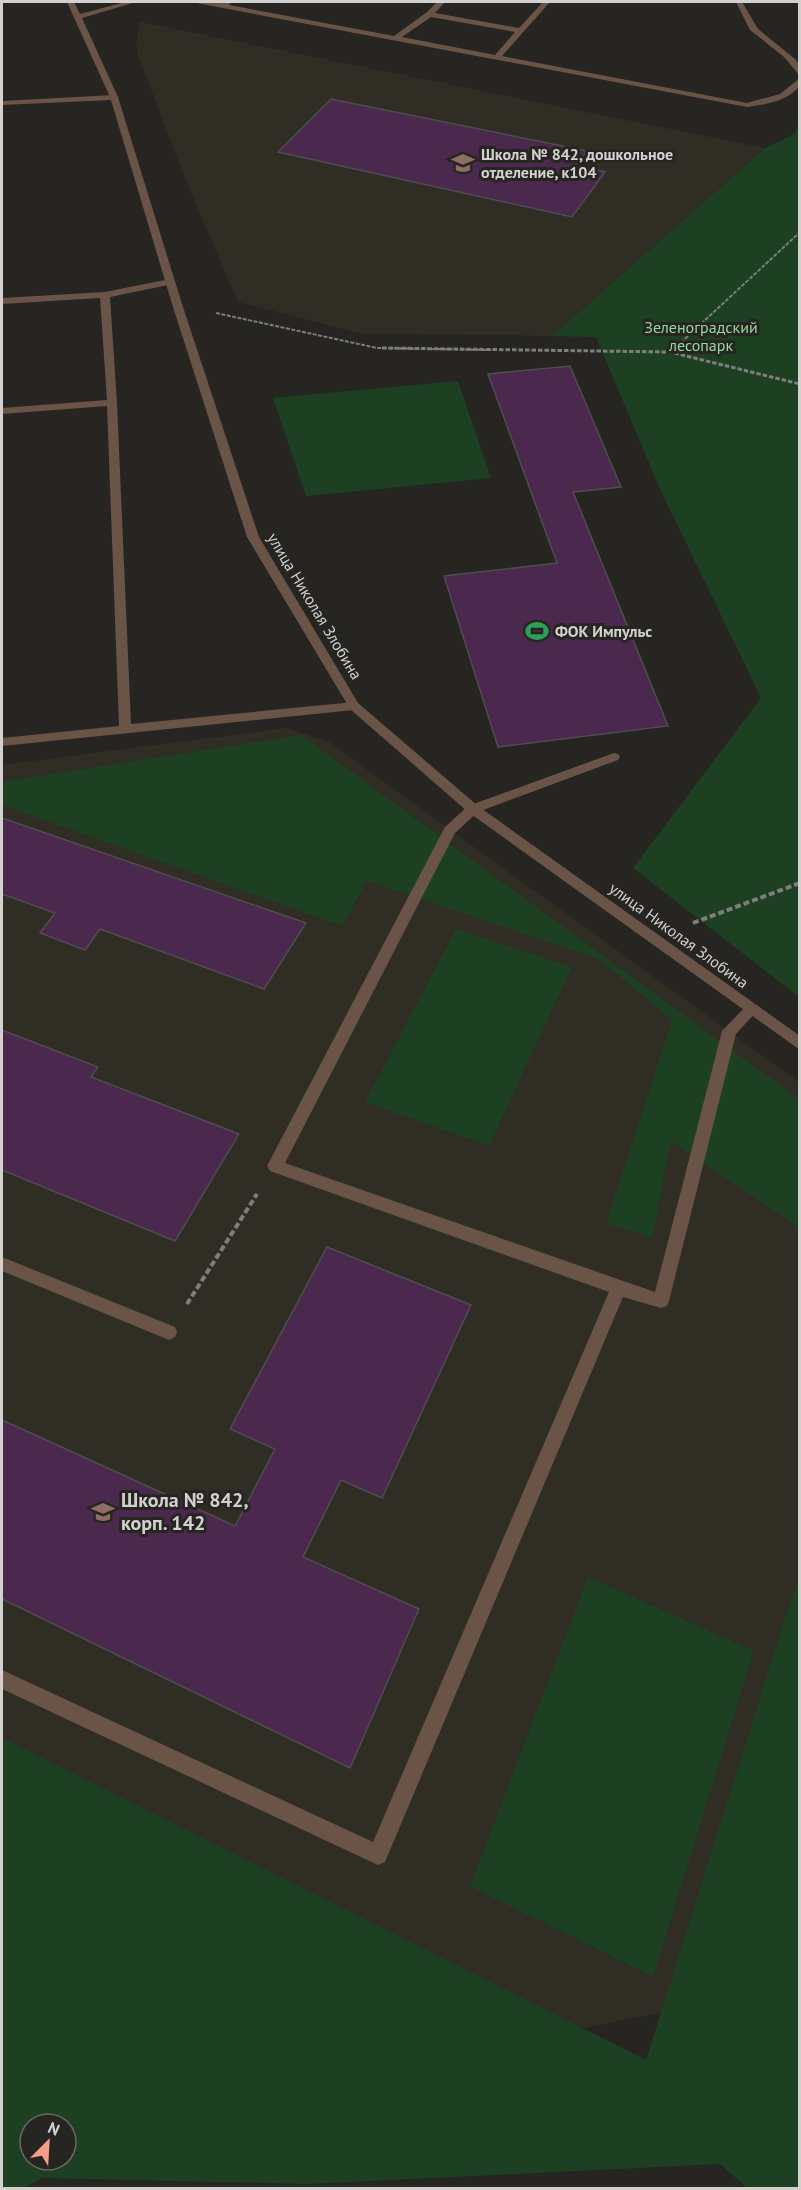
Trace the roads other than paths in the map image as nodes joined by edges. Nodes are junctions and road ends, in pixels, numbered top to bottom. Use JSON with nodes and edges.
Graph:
{"nodes":[{"id":1,"x":71,"y":2,"type":"edge"},
{"id":2,"x":132,"y":2,"type":"edge"},
{"id":3,"x":195,"y":2,"type":"edge"},
{"id":4,"x":441,"y":2,"type":"edge"},
{"id":5,"x":548,"y":2,"type":"edge"},
{"id":6,"x":739,"y":2,"type":"edge"},
{"id":7,"x":225,"y":4,"type":"edge"},
{"id":8,"x":430,"y":14,"type":"junction"},
{"id":9,"x":78,"y":17,"type":"junction"},
{"id":10,"x":521,"y":31,"type":"junction"},
{"id":11,"x":396,"y":38,"type":"junction"},
{"id":12,"x":788,"y":56,"type":"junction"},
{"id":13,"x":800,"y":56,"type":"edge"},
{"id":14,"x":497,"y":57,"type":"junction"},
{"id":15,"x":800,"y":74,"type":"edge"},
{"id":16,"x":800,"y":80,"type":"edge"},
{"id":17,"x":114,"y":97,"type":"junction"},
{"id":18,"x":2,"y":103,"type":"edge"},
{"id":19,"x":170,"y":282,"type":"junction"},
{"id":20,"x":105,"y":295,"type":"junction"},
{"id":21,"x":2,"y":301,"type":"edge"},
{"id":22,"x":112,"y":403,"type":"junction"},
{"id":23,"x":2,"y":411,"type":"edge"},
{"id":24,"x":354,"y":706,"type":"junction"},
{"id":25,"x":125,"y":730,"type":"junction"},
{"id":26,"x":2,"y":742,"type":"edge"},
{"id":27,"x":614,"y":758,"type":"dead end"},
{"id":28,"x":472,"y":809,"type":"junction"},
{"id":29,"x":752,"y":1009,"type":"junction"},
{"id":30,"x":800,"y":1044,"type":"edge"},
{"id":31,"x":2,"y":1264,"type":"edge"},
{"id":32,"x":619,"y":1288,"type":"junction"},
{"id":33,"x":169,"y":1332,"type":"road end"},
{"id":34,"x":2,"y":1679,"type":"edge"}],
"edges":[{"from":1,"to":9,"type":"street","name":"улица Николая Злобина"},
{"from":2,"to":9,"type":"street"},
{"from":3,"to":7,"type":"street"},
{"from":4,"to":8,"type":"street"},
{"from":5,"to":10,"type":"street"},
{"from":6,"to":12,"type":"street"},
{"from":7,"to":11,"type":"street"},
{"from":8,"to":10,"type":"street"},
{"from":8,"to":11,"type":"street"},
{"from":9,"to":17,"type":"street","name":"улица Николая Злобина"},
{"from":10,"to":14,"type":"street"},
{"from":11,"to":14,"type":"street"},
{"from":12,"to":13,"type":"street"},
{"from":12,"to":15,"type":"street"},
{"from":14,"to":16,"type":"street"},
{"from":17,"to":18,"type":"street"},
{"from":17,"to":19,"type":"street","name":"улица Николая Злобина"},
{"from":19,"to":20,"type":"street"},
{"from":19,"to":24,"type":"street","name":"улица Николая Злобина"},
{"from":20,"to":21,"type":"street"},
{"from":20,"to":22,"type":"street"},
{"from":22,"to":23,"type":"street"},
{"from":22,"to":25,"type":"street"},
{"from":24,"to":25,"type":"street"},
{"from":24,"to":28,"type":"street","name":"улица Николая Злобина"},
{"from":25,"to":26,"type":"street"},
{"from":27,"to":28,"type":"street"},
{"from":28,"to":29,"type":"street","name":"улица Николая Злобина"},
{"from":28,"to":32,"type":"street"},
{"from":29,"to":30,"type":"street","name":"улица Николая Злобина"},
{"from":29,"to":32,"type":"street"},
{"from":31,"to":33,"type":"street"},
{"from":32,"to":34,"type":"street"}]}
